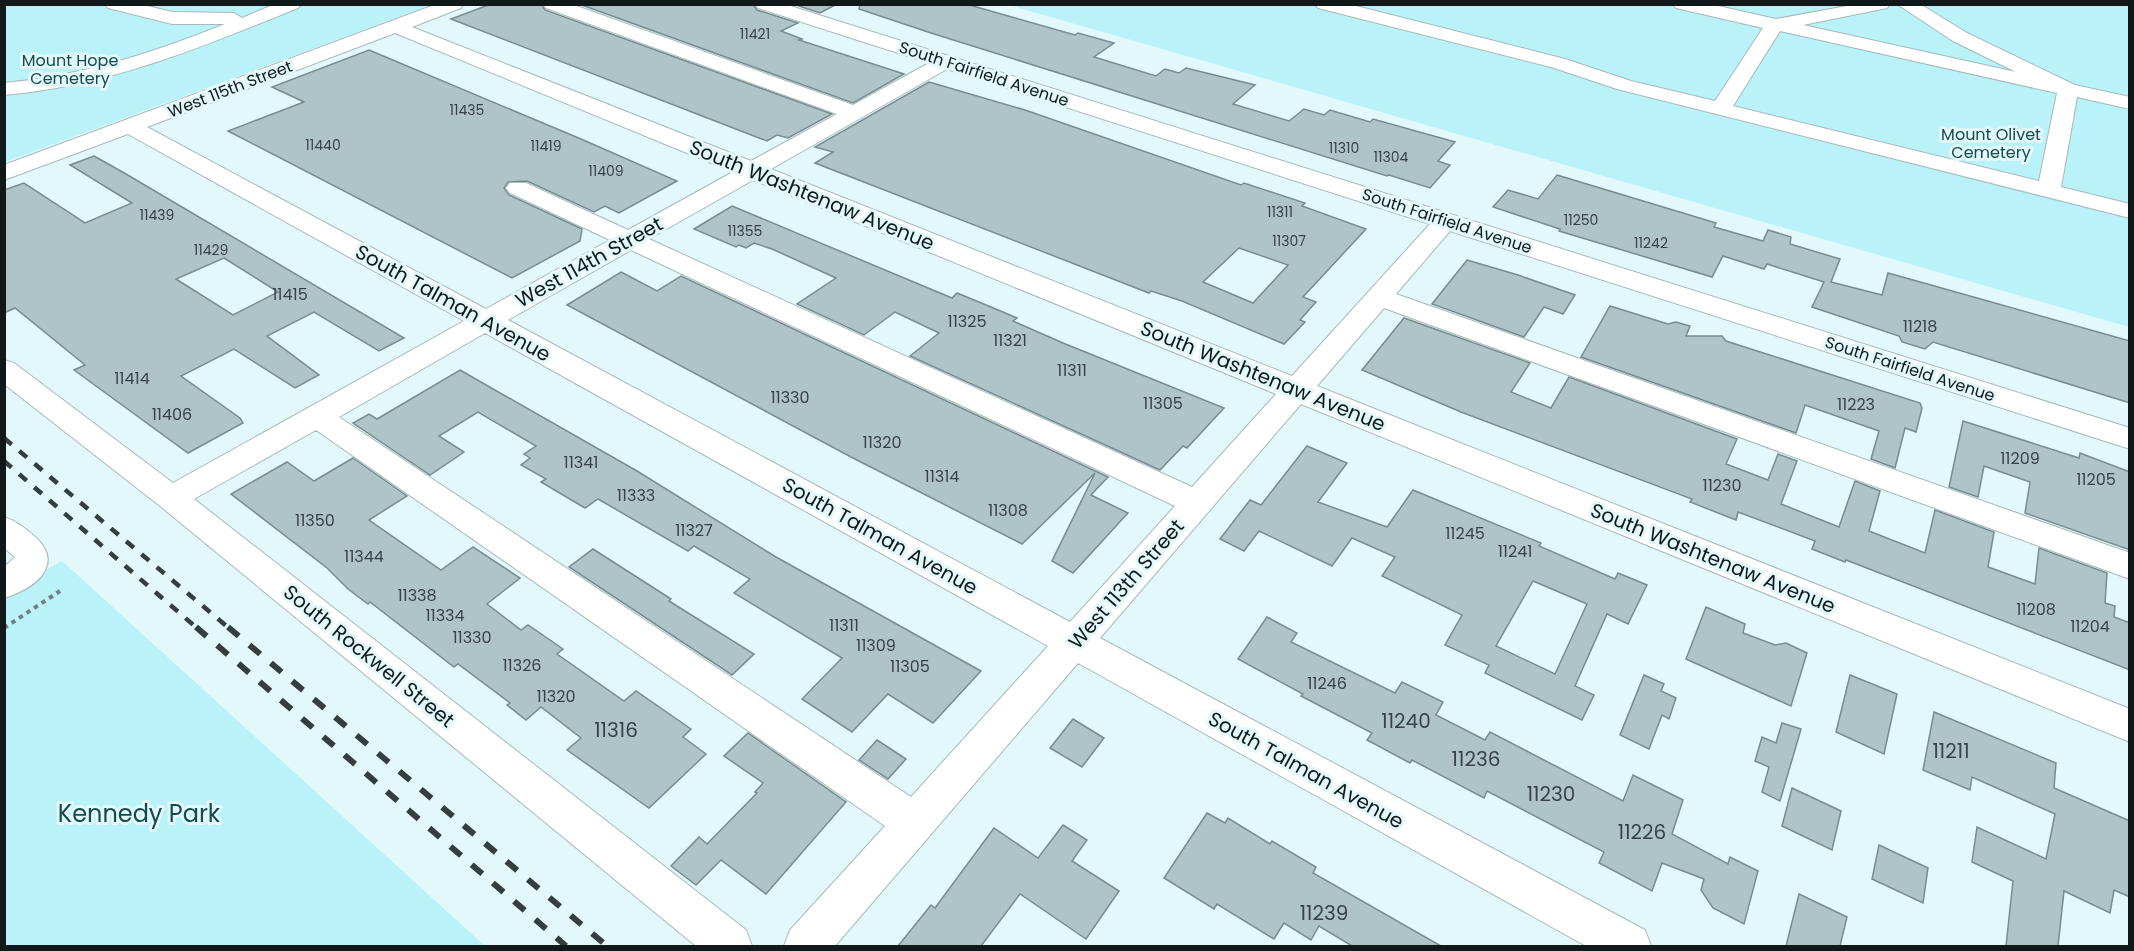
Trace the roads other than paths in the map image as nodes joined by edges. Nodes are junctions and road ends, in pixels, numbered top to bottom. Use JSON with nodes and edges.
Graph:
{"nodes":[{"id":1,"x":114,"y":4,"type":"edge"},
{"id":2,"x":292,"y":4,"type":"edge"},
{"id":3,"x":455,"y":4,"type":"edge"},
{"id":4,"x":552,"y":4,"type":"edge"},
{"id":5,"x":764,"y":4,"type":"edge"},
{"id":6,"x":1324,"y":4,"type":"edge"},
{"id":7,"x":1401,"y":4,"type":"edge"},
{"id":8,"x":1682,"y":4,"type":"edge"},
{"id":9,"x":1779,"y":4,"type":"edge"},
{"id":10,"x":1881,"y":4,"type":"edge"},
{"id":11,"x":1906,"y":4,"type":"edge"},
{"id":12,"x":260,"y":17,"type":"junction"},
{"id":13,"x":1384,"y":19,"type":"junction"},
{"id":14,"x":1774,"y":25,"type":"junction"},
{"id":15,"x":396,"y":27,"type":"junction"},
{"id":16,"x":945,"y":62,"type":"junction"},
{"id":17,"x":4,"y":89,"type":"edge"},
{"id":18,"x":2068,"y":90,"type":"junction"},
{"id":19,"x":2130,"y":103,"type":"edge"},
{"id":20,"x":1720,"y":109,"type":"junction"},
{"id":21,"x":855,"y":112,"type":"junction"},
{"id":22,"x":130,"y":126,"type":"junction"},
{"id":23,"x":752,"y":171,"type":"junction"},
{"id":24,"x":4,"y":173,"type":"edge"},
{"id":25,"x":518,"y":188,"type":"dead end"},
{"id":26,"x":2049,"y":191,"type":"junction"},
{"id":27,"x":2130,"y":211,"type":"edge"},
{"id":28,"x":1446,"y":221,"type":"junction"},
{"id":29,"x":630,"y":239,"type":"junction"},
{"id":30,"x":1379,"y":297,"type":"junction"},
{"id":31,"x":485,"y":321,"type":"junction"},
{"id":32,"x":4,"y":369,"type":"edge"},
{"id":33,"x":1297,"y":390,"type":"junction"},
{"id":34,"x":316,"y":416,"type":"junction"},
{"id":35,"x":2130,"y":439,"type":"edge"},
{"id":36,"x":171,"y":498,"type":"junction"},
{"id":37,"x":1198,"y":503,"type":"junction"},
{"id":38,"x":4,"y":529,"type":"edge"},
{"id":39,"x":2130,"y":566,"type":"edge"},
{"id":40,"x":18,"y":576,"type":"edge"},
{"id":41,"x":1074,"y":643,"type":"junction"},
{"id":42,"x":2130,"y":726,"type":"edge"},
{"id":43,"x":915,"y":823,"type":"junction"},
{"id":44,"x":730,"y":946,"type":"edge"},
{"id":45,"x":806,"y":946,"type":"edge"},
{"id":46,"x":1629,"y":946,"type":"edge"}],
"edges":[{"from":1,"to":12,"type":"street"},
{"from":2,"to":12,"type":"street"},
{"from":3,"to":15,"type":"street","name":"West 115th Street"},
{"from":4,"to":21,"type":"street"},
{"from":5,"to":16,"type":"street","name":"South Fairfield Avenue"},
{"from":6,"to":13,"type":"street"},
{"from":7,"to":13,"type":"street"},
{"from":8,"to":14,"type":"street"},
{"from":9,"to":14,"type":"street"},
{"from":10,"to":14,"type":"street"},
{"from":11,"to":18,"type":"street"},
{"from":12,"to":17,"type":"street"},
{"from":13,"to":20,"type":"street"},
{"from":14,"to":18,"type":"street"},
{"from":14,"to":20,"type":"street"},
{"from":15,"to":22,"type":"street","name":"West 115th Street"},
{"from":15,"to":23,"type":"street","name":"South Washtenaw Avenue"},
{"from":16,"to":21,"type":"street","name":"West 114th Street"},
{"from":16,"to":28,"type":"street","name":"South Fairfield Avenue"},
{"from":18,"to":19,"type":"street"},
{"from":18,"to":26,"type":"street"},
{"from":20,"to":26,"type":"street"},
{"from":21,"to":23,"type":"street","name":"West 114th Street"},
{"from":22,"to":24,"type":"street","name":"West 115th Street"},
{"from":22,"to":31,"type":"street","name":"South Talman Avenue"},
{"from":23,"to":29,"type":"street","name":"West 114th Street"},
{"from":23,"to":33,"type":"street","name":"South Washtenaw Avenue"},
{"from":25,"to":29,"type":"street"},
{"from":26,"to":27,"type":"street"},
{"from":28,"to":30,"type":"street","name":"West 113th Street"},
{"from":28,"to":35,"type":"street","name":"South Fairfield Avenue"},
{"from":29,"to":31,"type":"street","name":"West 114th Street"},
{"from":29,"to":37,"type":"street"},
{"from":30,"to":33,"type":"street","name":"West 113th Street"},
{"from":30,"to":39,"type":"street"},
{"from":31,"to":34,"type":"street","name":"West 114th Street"},
{"from":31,"to":41,"type":"street","name":"South Talman Avenue"},
{"from":32,"to":36,"type":"street","name":"South Rockwell Street"},
{"from":33,"to":37,"type":"street","name":"West 113th Street"},
{"from":33,"to":42,"type":"street","name":"South Washtenaw Avenue"},
{"from":34,"to":36,"type":"street","name":"West 114th Street"},
{"from":34,"to":43,"type":"street"},
{"from":36,"to":44,"type":"street","name":"South Rockwell Street"},
{"from":37,"to":41,"type":"street","name":"West 113th Street"},
{"from":38,"to":40,"type":"street"},
{"from":41,"to":43,"type":"street","name":"West 113th Street"},
{"from":41,"to":46,"type":"street","name":"South Talman Avenue"},
{"from":43,"to":45,"type":"street","name":"West 113th Street"}]}
